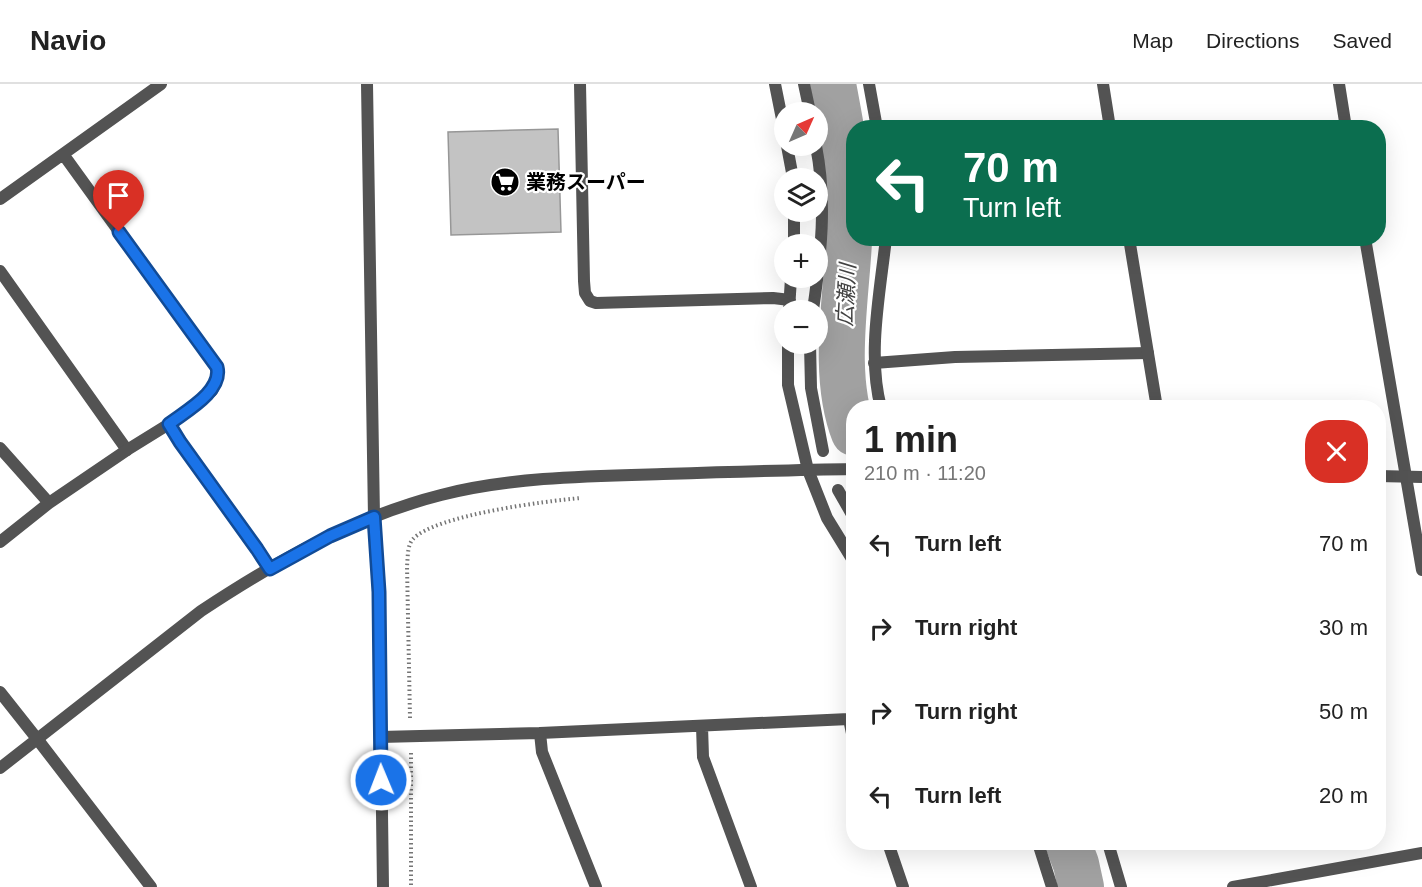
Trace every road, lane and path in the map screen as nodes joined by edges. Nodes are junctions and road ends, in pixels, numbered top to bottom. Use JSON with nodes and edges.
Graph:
{"nodes":[{"id":1,"x":161,"y":84,"type":"edge"},
{"id":2,"x":367,"y":84,"type":"edge"},
{"id":3,"x":580,"y":84,"type":"edge"},
{"id":4,"x":775,"y":84,"type":"edge"},
{"id":5,"x":804,"y":84,"type":"edge"},
{"id":6,"x":869,"y":84,"type":"edge"},
{"id":7,"x":1103,"y":84,"type":"edge"},
{"id":8,"x":1339,"y":84,"type":"edge"},
{"id":9,"x":779,"y":102,"type":"edge"},
{"id":10,"x":808,"y":102,"type":"edge"},
{"id":11,"x":876,"y":120,"type":"edge"},
{"id":12,"x":1109,"y":120,"type":"edge"},
{"id":13,"x":1345,"y":120,"type":"edge"},
{"id":14,"x":63,"y":154,"type":"junction"},
{"id":15,"x":817,"y":156,"type":"edge"},
{"id":16,"x":0,"y":199,"type":"edge"},
{"id":17,"x":885,"y":246,"type":"edge"},
{"id":18,"x":1130,"y":246,"type":"edge"},
{"id":19,"x":1366,"y":246,"type":"edge"},
{"id":20,"x":0,"y":271,"type":"edge"},
{"id":21,"x":778,"y":300,"type":"edge"},
{"id":22,"x":814,"y":300,"type":"edge"},
{"id":23,"x":1148,"y":353,"type":"junction"},
{"id":24,"x":788,"y":354,"type":"edge"},
{"id":25,"x":810,"y":354,"type":"edge"},
{"id":26,"x":874,"y":363,"type":"junction"},
{"id":27,"x":880,"y":400,"type":"edge"},
{"id":28,"x":1156,"y":400,"type":"edge"},
{"id":29,"x":169,"y":424,"type":"junction"},
{"id":30,"x":0,"y":448,"type":"edge"},
{"id":31,"x":127,"y":450,"type":"junction"},
{"id":32,"x":823,"y":451,"type":"dead end"},
{"id":33,"x":846,"y":469,"type":"edge"},
{"id":34,"x":808,"y":470,"type":"junction"},
{"id":35,"x":1386,"y":476,"type":"edge"},
{"id":36,"x":1406,"y":477,"type":"junction"},
{"id":37,"x":1422,"y":477,"type":"edge"},
{"id":38,"x":838,"y":490,"type":"dead end"},
{"id":39,"x":591,"y":498,"type":"dead end"},
{"id":40,"x":49,"y":503,"type":"junction"},
{"id":41,"x":846,"y":504,"type":"edge"},
{"id":42,"x":374,"y":517,"type":"junction"},
{"id":43,"x":0,"y":542,"type":"edge"},
{"id":44,"x":846,"y":549,"type":"edge"},
{"id":45,"x":270,"y":569,"type":"junction"},
{"id":46,"x":1422,"y":570,"type":"edge"},
{"id":47,"x":0,"y":692,"type":"edge"},
{"id":48,"x":846,"y":718,"type":"edge"},
{"id":49,"x":702,"y":726,"type":"junction"},
{"id":50,"x":540,"y":733,"type":"junction"},
{"id":51,"x":411,"y":736,"type":"junction"},
{"id":52,"x":380,"y":737,"type":"junction"},
{"id":53,"x":38,"y":740,"type":"junction"},
{"id":54,"x":0,"y":768,"type":"edge"},
{"id":55,"x":890,"y":850,"type":"edge"},
{"id":56,"x":1040,"y":850,"type":"edge"},
{"id":57,"x":1110,"y":850,"type":"edge"},
{"id":58,"x":1422,"y":853,"type":"edge"},
{"id":59,"x":151,"y":887,"type":"edge"},
{"id":60,"x":383,"y":887,"type":"edge"},
{"id":61,"x":411,"y":887,"type":"edge"},
{"id":62,"x":596,"y":887,"type":"edge"},
{"id":63,"x":751,"y":887,"type":"edge"},
{"id":64,"x":903,"y":887,"type":"edge"},
{"id":65,"x":1052,"y":887,"type":"edge"},
{"id":66,"x":1121,"y":887,"type":"edge"},
{"id":67,"x":1233,"y":887,"type":"edge"}],
"edges":[{"from":1,"to":14,"type":"street"},
{"from":2,"to":42,"type":"street"},
{"from":3,"to":21,"type":"street"},
{"from":4,"to":9,"type":"street"},
{"from":5,"to":10,"type":"street"},
{"from":6,"to":11,"type":"street"},
{"from":7,"to":12,"type":"street"},
{"from":8,"to":13,"type":"street"},
{"from":14,"to":16,"type":"street"},
{"from":14,"to":29,"type":"street"},
{"from":15,"to":22,"type":"street"},
{"from":17,"to":26,"type":"street"},
{"from":18,"to":23,"type":"street"},
{"from":19,"to":36,"type":"street"},
{"from":20,"to":31,"type":"street"},
{"from":23,"to":26,"type":"street"},
{"from":23,"to":28,"type":"street"},
{"from":24,"to":34,"type":"street"},
{"from":25,"to":32,"type":"street"},
{"from":26,"to":27,"type":"street"},
{"from":29,"to":31,"type":"street"},
{"from":29,"to":45,"type":"street"},
{"from":30,"to":40,"type":"street"},
{"from":31,"to":40,"type":"street"},
{"from":33,"to":34,"type":"street"},
{"from":34,"to":42,"type":"street"},
{"from":34,"to":44,"type":"street"},
{"from":35,"to":36,"type":"street"},
{"from":36,"to":37,"type":"street"},
{"from":36,"to":46,"type":"street"},
{"from":38,"to":41,"type":"street"},
{"from":39,"to":51,"type":"path"},
{"from":40,"to":43,"type":"street"},
{"from":42,"to":45,"type":"street"},
{"from":42,"to":52,"type":"street"},
{"from":45,"to":53,"type":"street"},
{"from":47,"to":53,"type":"street"},
{"from":48,"to":49,"type":"street"},
{"from":49,"to":50,"type":"street"},
{"from":49,"to":63,"type":"street"},
{"from":50,"to":51,"type":"street"},
{"from":50,"to":62,"type":"street"},
{"from":51,"to":52,"type":"street"},
{"from":51,"to":61,"type":"path"},
{"from":52,"to":60,"type":"street"},
{"from":53,"to":54,"type":"street"},
{"from":53,"to":59,"type":"street"},
{"from":55,"to":64,"type":"street"},
{"from":56,"to":65,"type":"street"},
{"from":57,"to":66,"type":"street"},
{"from":58,"to":67,"type":"street"}]}
